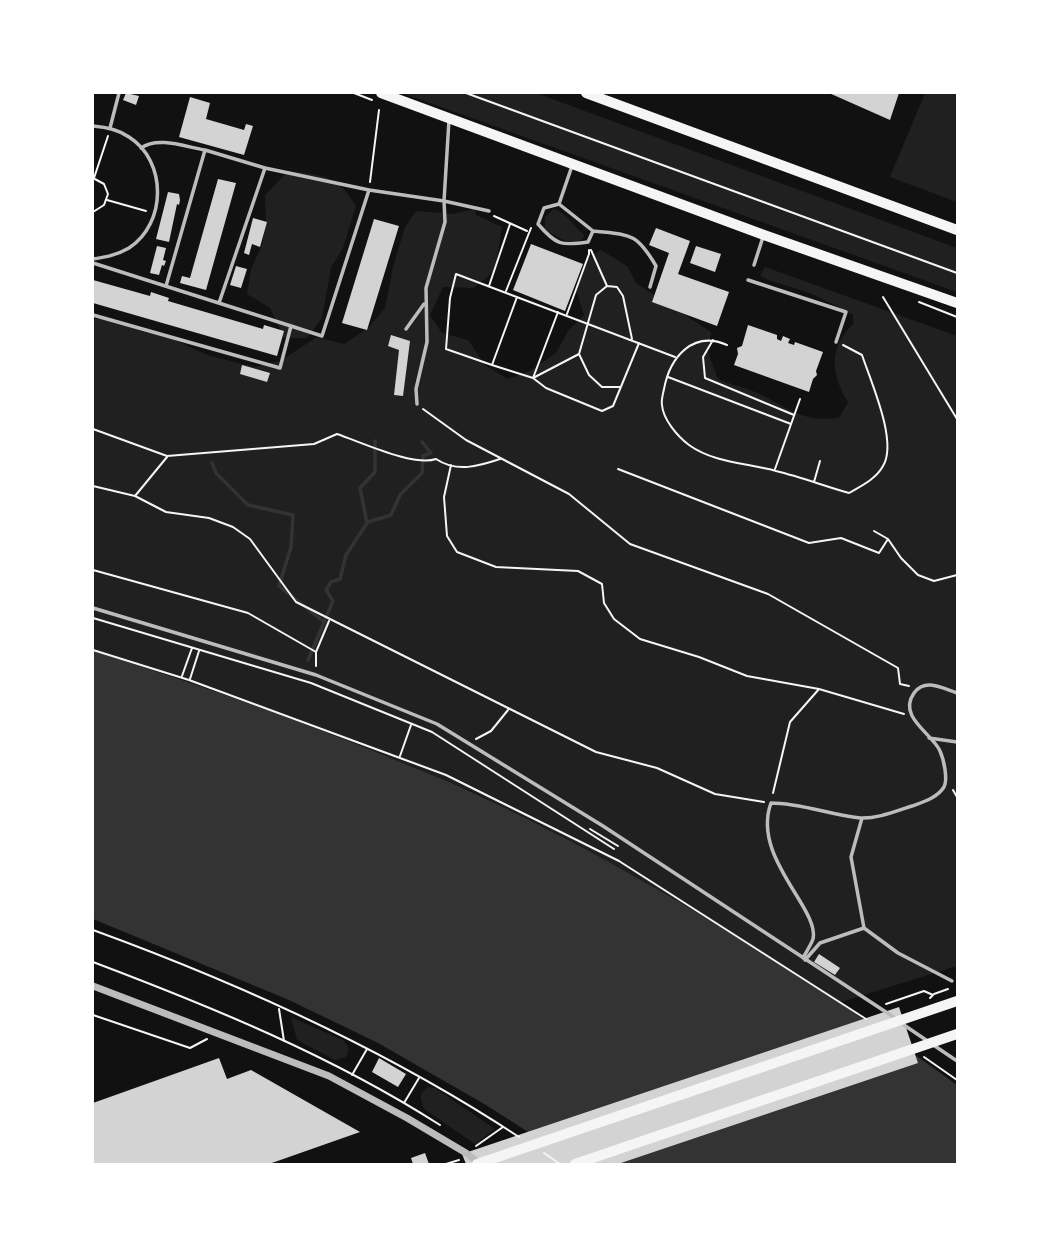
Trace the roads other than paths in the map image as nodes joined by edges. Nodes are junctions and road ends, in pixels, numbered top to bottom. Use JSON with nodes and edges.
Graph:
{"nodes":[{"id":1,"x":119,"y":93,"type":"edge"},
{"id":2,"x":381,"y":93,"type":"edge"},
{"id":3,"x":586,"y":93,"type":"edge"},
{"id":4,"x":449,"y":118,"type":"junction"},
{"id":5,"x":93,"y":126,"type":"edge"},
{"id":6,"x":110,"y":128,"type":"junction"},
{"id":7,"x":141,"y":148,"type":"junction"},
{"id":8,"x":205,"y":150,"type":"junction"},
{"id":9,"x":573,"y":163,"type":"junction"},
{"id":10,"x":265,"y":168,"type":"junction"},
{"id":11,"x":369,"y":190,"type":"junction"},
{"id":12,"x":444,"y":201,"type":"junction"},
{"id":13,"x":559,"y":204,"type":"junction"},
{"id":14,"x":489,"y":211,"type":"road end"},
{"id":15,"x":957,"y":230,"type":"edge"},
{"id":16,"x":593,"y":231,"type":"junction"},
{"id":17,"x":764,"y":235,"type":"junction"},
{"id":18,"x":93,"y":261,"type":"edge"},
{"id":19,"x":754,"y":265,"type":"dead end"},
{"id":20,"x":748,"y":280,"type":"dead end"},
{"id":21,"x":650,"y":286,"type":"dead end"},
{"id":22,"x":165,"y":287,"type":"junction"},
{"id":23,"x":218,"y":303,"type":"junction"},
{"id":24,"x":425,"y":303,"type":"junction"},
{"id":25,"x":957,"y":303,"type":"edge"},
{"id":26,"x":93,"y":315,"type":"edge"},
{"id":27,"x":291,"y":326,"type":"junction"},
{"id":28,"x":406,"y":329,"type":"dead end"},
{"id":29,"x":836,"y":342,"type":"road end"},
{"id":30,"x":417,"y":404,"type":"road end"},
{"id":31,"x":93,"y":608,"type":"edge"},
{"id":32,"x":957,"y":693,"type":"edge"},
{"id":33,"x":927,"y":737,"type":"junction"},
{"id":34,"x":957,"y":742,"type":"edge"},
{"id":35,"x":862,"y":818,"type":"junction"},
{"id":36,"x":864,"y":928,"type":"junction"},
{"id":37,"x":804,"y":959,"type":"junction"},
{"id":38,"x":952,"y":981,"type":"road end"},
{"id":39,"x":93,"y":986,"type":"edge"},
{"id":40,"x":957,"y":1001,"type":"edge"},
{"id":41,"x":957,"y":1034,"type":"edge"},
{"id":42,"x":957,"y":1061,"type":"edge"},
{"id":43,"x":479,"y":1164,"type":"edge"},
{"id":44,"x":575,"y":1164,"type":"edge"}],
"edges":[{"from":1,"to":6,"type":"lane"},
{"from":2,"to":4,"type":"main road"},
{"from":3,"to":15,"type":"main road"},
{"from":4,"to":9,"type":"main road"},
{"from":4,"to":12,"type":"lane"},
{"from":5,"to":6,"type":"lane"},
{"from":6,"to":7,"type":"lane"},
{"from":7,"to":8,"type":"lane"},
{"from":7,"to":18,"type":"lane"},
{"from":8,"to":10,"type":"lane"},
{"from":8,"to":22,"type":"lane"},
{"from":9,"to":13,"type":"lane"},
{"from":9,"to":17,"type":"main road"},
{"from":10,"to":11,"type":"lane"},
{"from":10,"to":23,"type":"lane"},
{"from":11,"to":12,"type":"lane"},
{"from":11,"to":27,"type":"lane"},
{"from":12,"to":14,"type":"lane"},
{"from":12,"to":24,"type":"lane"},
{"from":13,"to":16,"type":"lane"},
{"from":13,"to":16,"type":"lane"},
{"from":16,"to":21,"type":"lane"},
{"from":17,"to":19,"type":"lane"},
{"from":17,"to":25,"type":"main road"},
{"from":18,"to":22,"type":"lane"},
{"from":20,"to":29,"type":"lane"},
{"from":22,"to":23,"type":"lane"},
{"from":23,"to":27,"type":"lane"},
{"from":24,"to":28,"type":"lane"},
{"from":24,"to":30,"type":"lane"},
{"from":26,"to":27,"type":"lane"},
{"from":31,"to":37,"type":"lane"},
{"from":32,"to":33,"type":"lane"},
{"from":33,"to":34,"type":"lane"},
{"from":33,"to":35,"type":"lane"},
{"from":35,"to":36,"type":"lane"},
{"from":35,"to":37,"type":"lane"},
{"from":36,"to":37,"type":"lane"},
{"from":36,"to":38,"type":"lane"},
{"from":37,"to":42,"type":"lane"},
{"from":39,"to":43,"type":"street"},
{"from":40,"to":43,"type":"main road"},
{"from":41,"to":44,"type":"main road"}]}
